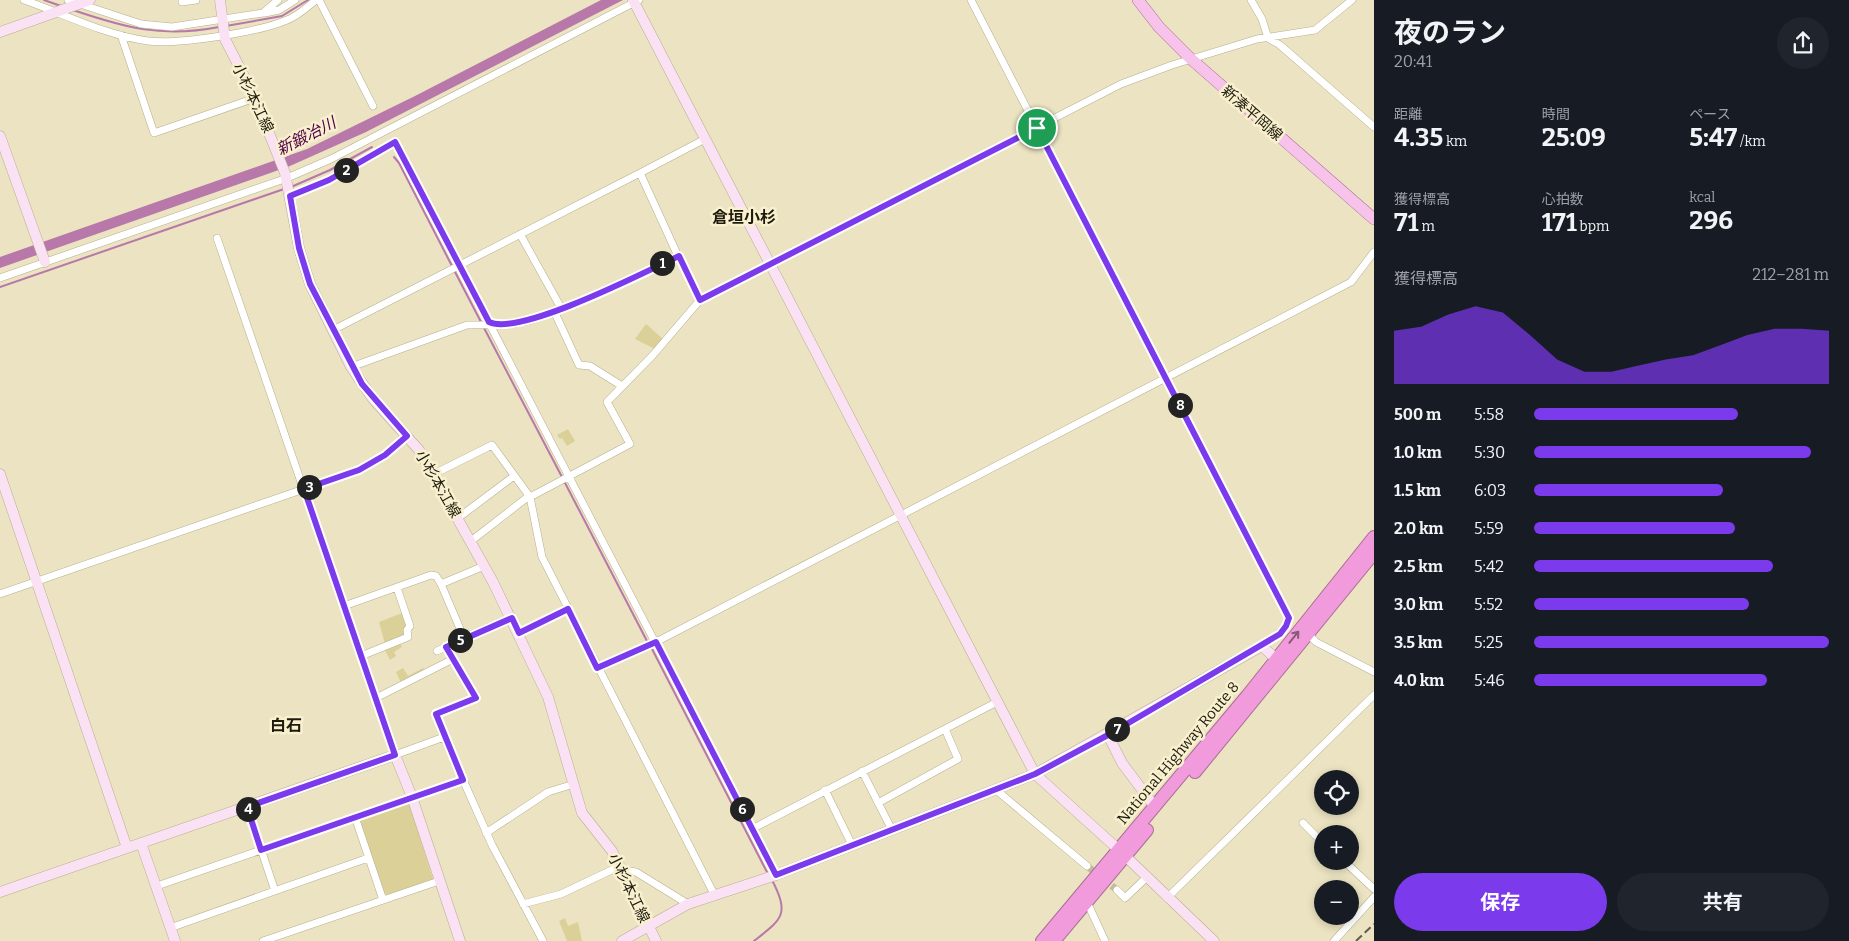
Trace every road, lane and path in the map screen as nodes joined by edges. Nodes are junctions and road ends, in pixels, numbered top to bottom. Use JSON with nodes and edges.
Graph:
{"nodes":[{"id":1,"x":24,"y":0,"type":"edge"},
{"id":2,"x":90,"y":0,"type":"edge"},
{"id":3,"x":196,"y":0,"type":"edge"},
{"id":4,"x":220,"y":0,"type":"edge"},
{"id":5,"x":278,"y":0,"type":"edge"},
{"id":6,"x":294,"y":0,"type":"edge"},
{"id":7,"x":317,"y":0,"type":"edge"},
{"id":8,"x":970,"y":0,"type":"edge"},
{"id":9,"x":1138,"y":0,"type":"edge"},
{"id":10,"x":1251,"y":0,"type":"edge"},
{"id":11,"x":1352,"y":0,"type":"edge"},
{"id":12,"x":636,"y":1,"type":"edge"},
{"id":13,"x":182,"y":2,"type":"dead end"},
{"id":14,"x":73,"y":3,"type":"edge"},
{"id":15,"x":57,"y":10,"type":"junction"},
{"id":16,"x":262,"y":13,"type":"junction"},
{"id":17,"x":222,"y":27,"type":"junction"},
{"id":18,"x":0,"y":32,"type":"edge"},
{"id":19,"x":121,"y":35,"type":"junction"},
{"id":20,"x":1268,"y":38,"type":"junction"},
{"id":21,"x":1191,"y":59,"type":"junction"},
{"id":22,"x":255,"y":98,"type":"junction"},
{"id":23,"x":373,"y":106,"type":"dead end"},
{"id":24,"x":1374,"y":127,"type":"edge"},
{"id":25,"x":1037,"y":128,"type":"junction"},
{"id":26,"x":0,"y":136,"type":"edge"},
{"id":27,"x":706,"y":139,"type":"junction"},
{"id":28,"x":640,"y":173,"type":"junction"},
{"id":29,"x":287,"y":178,"type":"junction"},
{"id":30,"x":290,"y":196,"type":"junction"},
{"id":31,"x":1374,"y":218,"type":"edge"},
{"id":32,"x":520,"y":234,"type":"junction"},
{"id":33,"x":217,"y":238,"type":"dead end"},
{"id":34,"x":1374,"y":252,"type":"edge"},
{"id":35,"x":678,"y":256,"type":"junction"},
{"id":36,"x":44,"y":260,"type":"junction"},
{"id":37,"x":460,"y":265,"type":"junction"},
{"id":38,"x":771,"y":265,"type":"junction"},
{"id":39,"x":0,"y":278,"type":"edge"},
{"id":40,"x":700,"y":300,"type":"junction"},
{"id":41,"x":561,"y":308,"type":"junction"},
{"id":42,"x":554,"y":312,"type":"junction"},
{"id":43,"x":491,"y":324,"type":"junction"},
{"id":44,"x":333,"y":330,"type":"junction"},
{"id":45,"x":351,"y":367,"type":"junction"},
{"id":46,"x":1166,"y":378,"type":"junction"},
{"id":47,"x":622,"y":386,"type":"junction"},
{"id":48,"x":407,"y":436,"type":"junction"},
{"id":49,"x":0,"y":474,"type":"edge"},
{"id":50,"x":434,"y":474,"type":"junction"},
{"id":51,"x":514,"y":476,"type":"junction"},
{"id":52,"x":570,"y":476,"type":"junction"},
{"id":53,"x":304,"y":489,"type":"junction"},
{"id":54,"x":529,"y":497,"type":"junction"},
{"id":55,"x":900,"y":516,"type":"junction"},
{"id":56,"x":458,"y":518,"type":"junction"},
{"id":57,"x":1374,"y":538,"type":"edge"},
{"id":58,"x":470,"y":541,"type":"junction"},
{"id":59,"x":1374,"y":553,"type":"edge"},
{"id":60,"x":484,"y":566,"type":"junction"},
{"id":61,"x":36,"y":581,"type":"junction"},
{"id":62,"x":441,"y":584,"type":"junction"},
{"id":63,"x":397,"y":588,"type":"junction"},
{"id":64,"x":0,"y":594,"type":"edge"},
{"id":65,"x":344,"y":606,"type":"junction"},
{"id":66,"x":568,"y":609,"type":"junction"},
{"id":67,"x":512,"y":618,"type":"junction"},
{"id":68,"x":519,"y":633,"type":"junction"},
{"id":69,"x":1309,"y":635,"type":"junction"},
{"id":70,"x":464,"y":638,"type":"junction"},
{"id":71,"x":656,"y":642,"type":"junction"},
{"id":72,"x":1262,"y":646,"type":"junction"},
{"id":73,"x":446,"y":647,"type":"junction"},
{"id":74,"x":438,"y":651,"type":"dead end"},
{"id":75,"x":361,"y":656,"type":"junction"},
{"id":76,"x":453,"y":659,"type":"junction"},
{"id":77,"x":1276,"y":659,"type":"junction"},
{"id":78,"x":597,"y":668,"type":"junction"},
{"id":79,"x":1374,"y":672,"type":"edge"},
{"id":80,"x":1374,"y":695,"type":"edge"},
{"id":81,"x":376,"y":698,"type":"junction"},
{"id":82,"x":996,"y":702,"type":"junction"},
{"id":83,"x":945,"y":729,"type":"junction"},
{"id":84,"x":1108,"y":735,"type":"junction"},
{"id":85,"x":444,"y":737,"type":"junction"},
{"id":86,"x":395,"y":755,"type":"junction"},
{"id":87,"x":862,"y":771,"type":"junction"},
{"id":88,"x":1035,"y":774,"type":"junction"},
{"id":89,"x":463,"y":780,"type":"junction"},
{"id":90,"x":574,"y":784,"type":"junction"},
{"id":91,"x":996,"y":789,"type":"junction"},
{"id":92,"x":825,"y":790,"type":"junction"},
{"id":93,"x":412,"y":797,"type":"junction"},
{"id":94,"x":878,"y":803,"type":"junction"},
{"id":95,"x":247,"y":807,"type":"junction"},
{"id":96,"x":1155,"y":807,"type":"junction"},
{"id":97,"x":355,"y":817,"type":"junction"},
{"id":98,"x":1303,"y":823,"type":"dead end"},
{"id":99,"x":752,"y":828,"type":"junction"},
{"id":100,"x":892,"y":830,"type":"junction"},
{"id":101,"x":486,"y":833,"type":"junction"},
{"id":102,"x":1314,"y":834,"type":"edge"},
{"id":103,"x":141,"y":844,"type":"junction"},
{"id":104,"x":852,"y":845,"type":"junction"},
{"id":105,"x":127,"y":848,"type":"junction"},
{"id":106,"x":261,"y":850,"type":"junction"},
{"id":107,"x":1122,"y":853,"type":"junction"},
{"id":108,"x":368,"y":858,"type":"junction"},
{"id":109,"x":1087,"y":866,"type":"tunnel mouth"},
{"id":110,"x":622,"y":868,"type":"junction"},
{"id":111,"x":1353,"y":870,"type":"edge"},
{"id":112,"x":776,"y":875,"type":"junction"},
{"id":113,"x":1146,"y":878,"type":"junction"},
{"id":114,"x":439,"y":881,"type":"junction"},
{"id":115,"x":157,"y":886,"type":"junction"},
{"id":116,"x":1116,"y":890,"type":"tunnel mouth"},
{"id":117,"x":1374,"y":890,"type":"edge"},
{"id":118,"x":275,"y":891,"type":"junction"},
{"id":119,"x":0,"y":892,"type":"edge"},
{"id":120,"x":714,"y":894,"type":"junction"},
{"id":121,"x":1374,"y":897,"type":"edge"},
{"id":122,"x":1168,"y":898,"type":"junction"},
{"id":123,"x":383,"y":900,"type":"junction"},
{"id":124,"x":1087,"y":902,"type":"junction"},
{"id":125,"x":523,"y":904,"type":"junction"},
{"id":126,"x":688,"y":904,"type":"junction"},
{"id":127,"x":170,"y":928,"type":"junction"},
{"id":128,"x":649,"y":928,"type":"junction"},
{"id":129,"x":175,"y":941,"type":"edge"},
{"id":130,"x":263,"y":941,"type":"edge"},
{"id":131,"x":460,"y":941,"type":"edge"},
{"id":132,"x":543,"y":941,"type":"edge"},
{"id":133,"x":622,"y":941,"type":"edge"},
{"id":134,"x":656,"y":941,"type":"edge"},
{"id":135,"x":1042,"y":941,"type":"edge"},
{"id":136,"x":1054,"y":941,"type":"edge"},
{"id":137,"x":1105,"y":941,"type":"edge"},
{"id":138,"x":1214,"y":941,"type":"edge"},
{"id":139,"x":1334,"y":941,"type":"edge"}],
"edges":[{"from":1,"to":15,"type":"street"},
{"from":2,"to":14,"type":"street"},
{"from":3,"to":13,"type":"street"},
{"from":4,"to":17,"type":"street","name":"小杉本江線"},
{"from":5,"to":16,"type":"street"},
{"from":6,"to":16,"type":"street"},
{"from":7,"to":17,"type":"street"},
{"from":7,"to":23,"type":"street"},
{"from":8,"to":25,"type":"street"},
{"from":9,"to":21,"type":"main road","name":"新湊平岡線"},
{"from":10,"to":20,"type":"street"},
{"from":11,"to":20,"type":"street"},
{"from":12,"to":27,"type":"street"},
{"from":12,"to":29,"type":"street"},
{"from":14,"to":15,"type":"street"},
{"from":14,"to":17,"type":"street"},
{"from":15,"to":18,"type":"street"},
{"from":15,"to":19,"type":"street"},
{"from":16,"to":17,"type":"street"},
{"from":17,"to":19,"type":"street"},
{"from":17,"to":22,"type":"street","name":"小杉本江線"},
{"from":19,"to":22,"type":"street"},
{"from":20,"to":21,"type":"street"},
{"from":20,"to":24,"type":"street"},
{"from":21,"to":25,"type":"street"},
{"from":21,"to":31,"type":"main road","name":"新湊平岡線"},
{"from":22,"to":29,"type":"street","name":"小杉本江線"},
{"from":25,"to":38,"type":"street"},
{"from":25,"to":46,"type":"street"},
{"from":26,"to":36,"type":"street"},
{"from":27,"to":28,"type":"street"},
{"from":27,"to":38,"type":"street"},
{"from":28,"to":32,"type":"street"},
{"from":28,"to":35,"type":"street"},
{"from":29,"to":30,"type":"street","name":"小杉本江線"},
{"from":29,"to":36,"type":"street"},
{"from":30,"to":37,"type":"street"},
{"from":30,"to":44,"type":"street","name":"小杉本江線"},
{"from":32,"to":37,"type":"street"},
{"from":32,"to":41,"type":"street"},
{"from":33,"to":53,"type":"street"},
{"from":34,"to":46,"type":"street"},
{"from":35,"to":40,"type":"street"},
{"from":35,"to":41,"type":"street"},
{"from":36,"to":39,"type":"street"},
{"from":37,"to":43,"type":"street"},
{"from":37,"to":44,"type":"street"},
{"from":38,"to":40,"type":"street"},
{"from":38,"to":55,"type":"street"},
{"from":40,"to":47,"type":"street"},
{"from":41,"to":42,"type":"street"},
{"from":42,"to":43,"type":"street"},
{"from":42,"to":47,"type":"street"},
{"from":43,"to":45,"type":"street"},
{"from":43,"to":52,"type":"street"},
{"from":44,"to":45,"type":"street","name":"小杉本江線"},
{"from":45,"to":48,"type":"street","name":"小杉本江線"},
{"from":46,"to":55,"type":"street"},
{"from":46,"to":72,"type":"street"},
{"from":47,"to":52,"type":"street"},
{"from":48,"to":50,"type":"street","name":"小杉本江線"},
{"from":48,"to":53,"type":"street"},
{"from":49,"to":61,"type":"street"},
{"from":50,"to":51,"type":"street"},
{"from":50,"to":56,"type":"street","name":"小杉本江線"},
{"from":51,"to":54,"type":"street"},
{"from":51,"to":56,"type":"street"},
{"from":52,"to":54,"type":"street"},
{"from":52,"to":71,"type":"street"},
{"from":53,"to":61,"type":"street"},
{"from":53,"to":65,"type":"street"},
{"from":54,"to":58,"type":"street"},
{"from":54,"to":66,"type":"street"},
{"from":55,"to":71,"type":"street"},
{"from":55,"to":82,"type":"street"},
{"from":56,"to":58,"type":"street","name":"小杉本江線"},
{"from":77,"to":57,"type":"highway","name":"National Highway Route 8","one_way":true},
{"from":58,"to":60,"type":"street","name":"小杉本江線"},
{"from":59,"to":69,"type":"highway","name":"National Highway Route 8"},
{"from":60,"to":62,"type":"street"},
{"from":60,"to":67,"type":"street","name":"小杉本江線"},
{"from":61,"to":64,"type":"street"},
{"from":61,"to":105,"type":"street"},
{"from":62,"to":63,"type":"street"},
{"from":62,"to":70,"type":"street"},
{"from":63,"to":65,"type":"street"},
{"from":63,"to":75,"type":"street"},
{"from":65,"to":75,"type":"street"},
{"from":66,"to":68,"type":"street"},
{"from":66,"to":78,"type":"street"},
{"from":67,"to":68,"type":"street","name":"小杉本江線"},
{"from":67,"to":70,"type":"street"},
{"from":68,"to":90,"type":"street","name":"小杉本江線"},
{"from":69,"to":79,"type":"street"},
{"from":69,"to":107,"type":"highway","name":"National Highway Route 8"},
{"from":70,"to":73,"type":"street"},
{"from":71,"to":78,"type":"street"},
{"from":71,"to":99,"type":"street"},
{"from":72,"to":77,"type":"street"},
{"from":72,"to":84,"type":"street"},
{"from":73,"to":74,"type":"street"},
{"from":73,"to":76,"type":"street"},
{"from":75,"to":81,"type":"street"},
{"from":76,"to":81,"type":"street"},
{"from":76,"to":85,"type":"street"},
{"from":77,"to":96,"type":"highway","name":"National Highway Route 8"},
{"from":78,"to":120,"type":"street"},
{"from":80,"to":122,"type":"street"},
{"from":81,"to":86,"type":"street"},
{"from":82,"to":83,"type":"street"},
{"from":82,"to":88,"type":"street"},
{"from":83,"to":87,"type":"street"},
{"from":83,"to":94,"type":"street"},
{"from":84,"to":88,"type":"street"},
{"from":84,"to":96,"type":"street"},
{"from":85,"to":86,"type":"street"},
{"from":85,"to":89,"type":"street"},
{"from":86,"to":93,"type":"street"},
{"from":86,"to":95,"type":"street"},
{"from":87,"to":92,"type":"street"},
{"from":87,"to":94,"type":"street"},
{"from":88,"to":91,"type":"street"},
{"from":88,"to":107,"type":"street"},
{"from":89,"to":93,"type":"street"},
{"from":89,"to":101,"type":"street"},
{"from":90,"to":101,"type":"street"},
{"from":90,"to":110,"type":"street","name":"小杉本江線"},
{"from":91,"to":100,"type":"street"},
{"from":91,"to":109,"type":"street"},
{"from":92,"to":99,"type":"street"},
{"from":92,"to":104,"type":"street"},
{"from":93,"to":97,"type":"street"},
{"from":93,"to":114,"type":"street"},
{"from":94,"to":100,"type":"street"},
{"from":95,"to":103,"type":"street"},
{"from":95,"to":106,"type":"street"},
{"from":96,"to":107,"type":"highway","name":"National Highway Route 8"},
{"from":97,"to":106,"type":"street"},
{"from":97,"to":108,"type":"street"},
{"from":98,"to":102,"type":"street"},
{"from":99,"to":112,"type":"street"},
{"from":100,"to":104,"type":"street"},
{"from":101,"to":125,"type":"street"},
{"from":103,"to":105,"type":"street"},
{"from":103,"to":115,"type":"street"},
{"from":104,"to":112,"type":"street"},
{"from":105,"to":119,"type":"street"},
{"from":106,"to":115,"type":"street"},
{"from":106,"to":118,"type":"street"},
{"from":107,"to":113,"type":"street"},
{"from":107,"to":124,"type":"highway","name":"National Highway Route 8"},
{"from":107,"to":135,"type":"highway","name":"National Highway Route 8"},
{"from":108,"to":118,"type":"street"},
{"from":108,"to":123,"type":"street"},
{"from":110,"to":125,"type":"street"},
{"from":110,"to":126,"type":"street"},
{"from":110,"to":128,"type":"street","name":"小杉本江線"},
{"from":111,"to":117,"type":"street"},
{"from":112,"to":120,"type":"street"},
{"from":113,"to":116,"type":"street"},
{"from":113,"to":122,"type":"street"},
{"from":114,"to":123,"type":"street"},
{"from":114,"to":131,"type":"street"},
{"from":115,"to":127,"type":"street"},
{"from":118,"to":127,"type":"street"},
{"from":120,"to":126,"type":"street"},
{"from":121,"to":139,"type":"street"},
{"from":122,"to":138,"type":"street"},
{"from":123,"to":130,"type":"street"},
{"from":124,"to":136,"type":"highway","name":"National Highway Route 8"},
{"from":124,"to":137,"type":"street"},
{"from":125,"to":132,"type":"street"},
{"from":126,"to":128,"type":"street"},
{"from":127,"to":129,"type":"street"},
{"from":128,"to":133,"type":"street"},
{"from":128,"to":134,"type":"street","name":"小杉本江線"}]}
